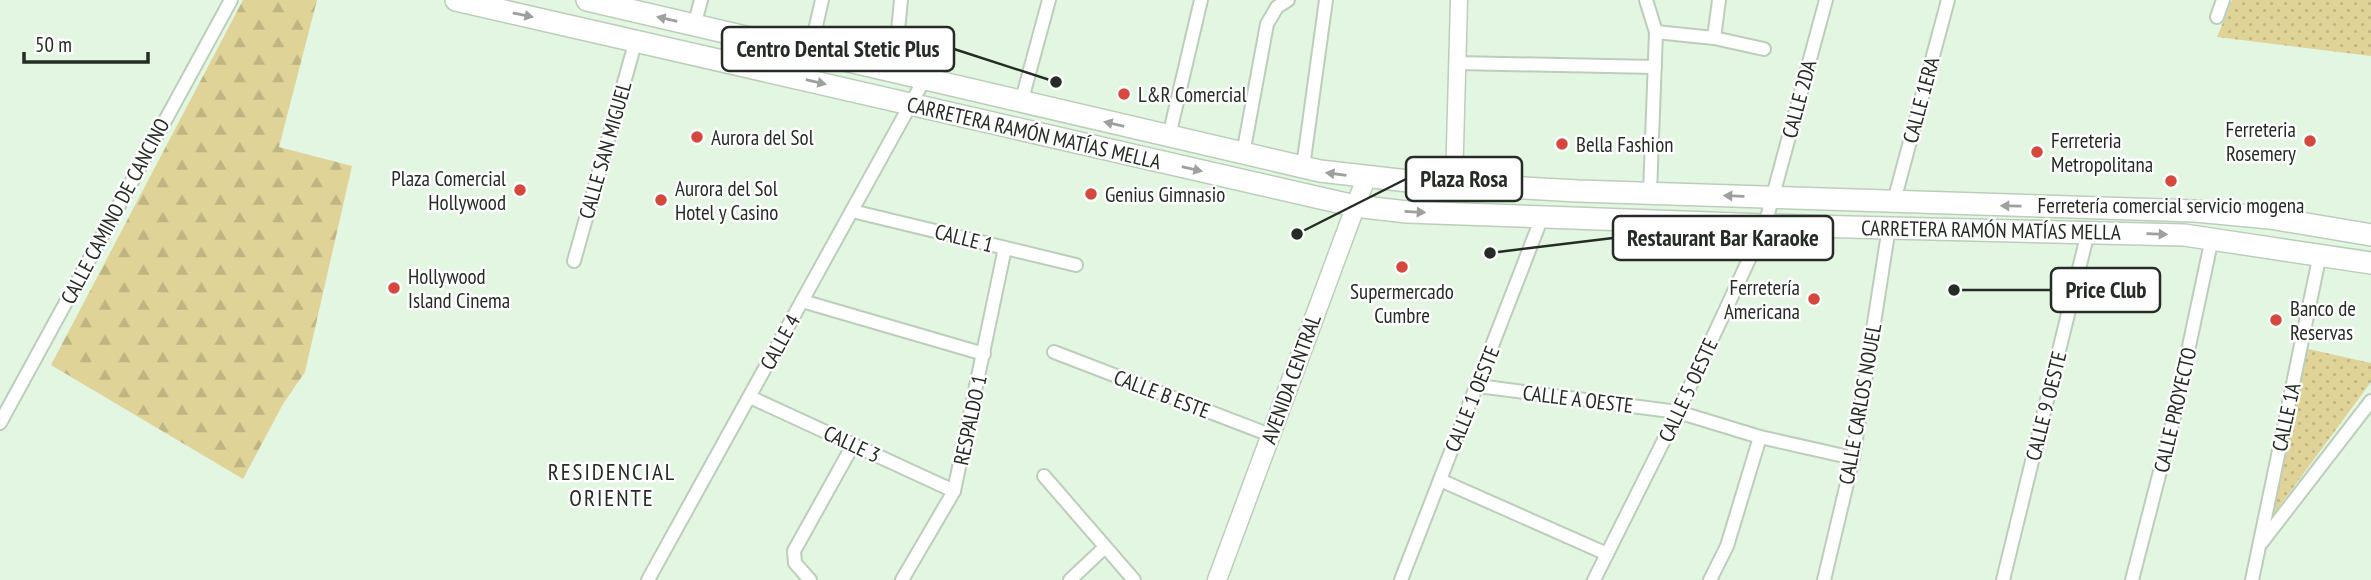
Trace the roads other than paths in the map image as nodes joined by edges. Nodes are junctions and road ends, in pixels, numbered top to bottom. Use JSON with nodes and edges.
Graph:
{"nodes":[{"id":1,"x":231,"y":0,"type":"edge"},
{"id":2,"x":456,"y":0,"type":"edge"},
{"id":3,"x":587,"y":0,"type":"edge"},
{"id":4,"x":701,"y":0,"type":"edge"},
{"id":5,"x":822,"y":0,"type":"edge"},
{"id":6,"x":901,"y":0,"type":"edge"},
{"id":7,"x":1049,"y":0,"type":"edge"},
{"id":8,"x":1201,"y":0,"type":"edge"},
{"id":9,"x":1288,"y":0,"type":"edge"},
{"id":10,"x":1326,"y":0,"type":"edge"},
{"id":11,"x":1459,"y":0,"type":"edge"},
{"id":12,"x":1646,"y":0,"type":"edge"},
{"id":13,"x":1719,"y":0,"type":"edge"},
{"id":14,"x":1826,"y":0,"type":"edge"},
{"id":15,"x":1948,"y":0,"type":"edge"},
{"id":16,"x":2222,"y":0,"type":"edge"},
{"id":17,"x":2217,"y":17,"type":"dead end"},
{"id":18,"x":694,"y":26,"type":"junction"},
{"id":19,"x":1656,"y":32,"type":"junction"},
{"id":20,"x":1714,"y":38,"type":"junction"},
{"id":21,"x":636,"y":40,"type":"junction"},
{"id":22,"x":1764,"y":49,"type":"dead end"},
{"id":23,"x":810,"y":52,"type":"junction"},
{"id":24,"x":1457,"y":63,"type":"junction"},
{"id":25,"x":1655,"y":66,"type":"junction"},
{"id":26,"x":894,"y":71,"type":"junction"},
{"id":27,"x":924,"y":80,"type":"junction"},
{"id":28,"x":1021,"y":103,"type":"junction"},
{"id":29,"x":911,"y":104,"type":"junction"},
{"id":30,"x":1169,"y":136,"type":"junction"},
{"id":31,"x":1243,"y":153,"type":"junction"},
{"id":32,"x":1303,"y":167,"type":"junction"},
{"id":33,"x":1366,"y":178,"type":"junction"},
{"id":34,"x":1454,"y":184,"type":"junction"},
{"id":35,"x":1650,"y":193,"type":"junction"},
{"id":36,"x":1773,"y":198,"type":"junction"},
{"id":37,"x":1894,"y":201,"type":"junction"},
{"id":38,"x":1356,"y":206,"type":"junction"},
{"id":39,"x":852,"y":211,"type":"junction"},
{"id":40,"x":1542,"y":217,"type":"junction"},
{"id":41,"x":1765,"y":225,"type":"junction"},
{"id":42,"x":1889,"y":228,"type":"junction"},
{"id":43,"x":2088,"y":232,"type":"junction"},
{"id":44,"x":2371,"y":235,"type":"edge"},
{"id":45,"x":2212,"y":238,"type":"junction"},
{"id":46,"x":1005,"y":248,"type":"junction"},
{"id":47,"x":2320,"y":254,"type":"junction"},
{"id":48,"x":574,"y":261,"type":"dead end"},
{"id":49,"x":2371,"y":263,"type":"edge"},
{"id":50,"x":1076,"y":265,"type":"dead end"},
{"id":51,"x":802,"y":301,"type":"junction"},
{"id":52,"x":1054,"y":352,"type":"dead end"},
{"id":53,"x":984,"y":354,"type":"junction"},
{"id":54,"x":1478,"y":386,"type":"junction"},
{"id":55,"x":750,"y":397,"type":"junction"},
{"id":56,"x":2371,"y":401,"type":"edge"},
{"id":57,"x":1678,"y":412,"type":"junction"},
{"id":58,"x":0,"y":423,"type":"edge"},
{"id":59,"x":1270,"y":435,"type":"junction"},
{"id":60,"x":1760,"y":437,"type":"junction"},
{"id":61,"x":853,"y":445,"type":"junction"},
{"id":62,"x":1853,"y":458,"type":"junction"},
{"id":63,"x":1044,"y":476,"type":"dead end"},
{"id":64,"x":1440,"y":480,"type":"junction"},
{"id":65,"x":954,"y":491,"type":"junction"},
{"id":66,"x":2259,"y":546,"type":"junction"},
{"id":67,"x":1104,"y":548,"type":"junction"},
{"id":68,"x":1607,"y":554,"type":"junction"},
{"id":69,"x":648,"y":580,"type":"edge"},
{"id":70,"x":810,"y":580,"type":"edge"},
{"id":71,"x":902,"y":580,"type":"edge"},
{"id":72,"x":1070,"y":580,"type":"edge"},
{"id":73,"x":1134,"y":580,"type":"edge"},
{"id":74,"x":1217,"y":580,"type":"edge"},
{"id":75,"x":1401,"y":580,"type":"edge"},
{"id":76,"x":1594,"y":580,"type":"edge"},
{"id":77,"x":1710,"y":580,"type":"edge"},
{"id":78,"x":1824,"y":580,"type":"edge"},
{"id":79,"x":2003,"y":580,"type":"edge"},
{"id":80,"x":2132,"y":580,"type":"edge"},
{"id":81,"x":2252,"y":580,"type":"edge"}],
"edges":[{"from":1,"to":58,"type":"street","name":"CALLE CAMINO DE CANCINO"},
{"from":2,"to":21,"type":"main road","name":"CARRETERA RAMÓN MATÍAS MELLA","one_way":true},
{"from":18,"to":3,"type":"main road","name":"CARRETERA RAMÓN MATÍAS MELLA","one_way":true},
{"from":4,"to":18,"type":"street"},
{"from":5,"to":23,"type":"street"},
{"from":6,"to":26,"type":"street"},
{"from":7,"to":28,"type":"street"},
{"from":8,"to":30,"type":"street"},
{"from":9,"to":31,"type":"street"},
{"from":10,"to":32,"type":"street"},
{"from":11,"to":24,"type":"street"},
{"from":12,"to":19,"type":"street"},
{"from":13,"to":20,"type":"street"},
{"from":14,"to":36,"type":"street","name":"CALLE 2DA"},
{"from":15,"to":37,"type":"street","name":"CALLE 1ERA"},
{"from":16,"to":17,"type":"street"},
{"from":18,"to":23,"type":"main road","name":"CARRETERA RAMÓN MATÍAS MELLA"},
{"from":19,"to":20,"type":"street"},
{"from":19,"to":25,"type":"street"},
{"from":20,"to":22,"type":"street"},
{"from":21,"to":29,"type":"main road","name":"CARRETERA RAMÓN MATÍAS MELLA","one_way":true},
{"from":21,"to":48,"type":"street","name":"CALLE SAN MIGUEL"},
{"from":23,"to":26,"type":"main road","name":"CARRETERA RAMÓN MATÍAS MELLA"},
{"from":24,"to":25,"type":"street"},
{"from":24,"to":34,"type":"street"},
{"from":25,"to":35,"type":"street"},
{"from":26,"to":27,"type":"main road","name":"CARRETERA RAMÓN MATÍAS MELLA"},
{"from":27,"to":28,"type":"main road","name":"CARRETERA RAMÓN MATÍAS MELLA"},
{"from":27,"to":29,"type":"street","name":"CALLE 4"},
{"from":30,"to":28,"type":"main road","name":"CARRETERA RAMÓN MATÍAS MELLA","one_way":true},
{"from":29,"to":38,"type":"main road","name":"CARRETERA RAMÓN MATÍAS MELLA","one_way":true},
{"from":29,"to":39,"type":"street","name":"CALLE 4"},
{"from":30,"to":31,"type":"main road","name":"CARRETERA RAMÓN MATÍAS MELLA"},
{"from":31,"to":32,"type":"main road","name":"CARRETERA RAMÓN MATÍAS MELLA"},
{"from":33,"to":32,"type":"main road","name":"CARRETERA RAMÓN MATÍAS MELLA","one_way":true},
{"from":33,"to":34,"type":"main road","name":"CARRETERA RAMÓN MATÍAS MELLA"},
{"from":33,"to":38,"type":"main road","name":"AVENIDA CENTRAL"},
{"from":34,"to":35,"type":"main road","name":"CARRETERA RAMÓN MATÍAS MELLA"},
{"from":36,"to":35,"type":"main road","name":"CARRETERA RAMÓN MATÍAS MELLA","one_way":true},
{"from":36,"to":37,"type":"main road","name":"CARRETERA RAMÓN MATÍAS MELLA"},
{"from":36,"to":41,"type":"street","name":"CALLE 5 OESTE"},
{"from":44,"to":37,"type":"main road","name":"CARRETERA RAMÓN MATÍAS MELLA","one_way":true},
{"from":38,"to":40,"type":"main road","name":"CARRETERA RAMÓN MATÍAS MELLA","one_way":true},
{"from":38,"to":59,"type":"main road","name":"AVENIDA CENTRAL"},
{"from":39,"to":46,"type":"street","name":"CALLE 1"},
{"from":39,"to":51,"type":"street","name":"CALLE 4"},
{"from":40,"to":41,"type":"main road","name":"CARRETERA RAMÓN MATÍAS MELLA"},
{"from":40,"to":54,"type":"street","name":"CALLE 1 OESTE"},
{"from":41,"to":42,"type":"main road","name":"CARRETERA RAMÓN MATÍAS MELLA"},
{"from":41,"to":57,"type":"street","name":"CALLE 5 OESTE"},
{"from":42,"to":43,"type":"main road","name":"CARRETERA RAMÓN MATÍAS MELLA"},
{"from":42,"to":62,"type":"street","name":"CALLE CARLOS NOUEL"},
{"from":43,"to":45,"type":"main road","name":"CARRETERA RAMÓN MATÍAS MELLA","one_way":true},
{"from":43,"to":79,"type":"street","name":"CALLE 9 OESTE"},
{"from":45,"to":47,"type":"main road","name":"CARRETERA RAMÓN MATÍAS MELLA"},
{"from":45,"to":80,"type":"street","name":"CALLE PROYECTO"},
{"from":46,"to":50,"type":"street","name":"CALLE 1"},
{"from":46,"to":53,"type":"street","name":"RESPALDO 1"},
{"from":47,"to":49,"type":"main road","name":"CARRETERA RAMÓN MATÍAS MELLA"},
{"from":47,"to":66,"type":"street","name":"CALLE 1A"},
{"from":51,"to":53,"type":"street"},
{"from":51,"to":55,"type":"street","name":"CALLE 4"},
{"from":52,"to":59,"type":"street","name":"CALLE B ESTE"},
{"from":53,"to":65,"type":"street","name":"RESPALDO 1"},
{"from":54,"to":57,"type":"street","name":"CALLE A OESTE"},
{"from":54,"to":64,"type":"street","name":"CALLE 1 OESTE"},
{"from":55,"to":61,"type":"street","name":"CALLE 3"},
{"from":55,"to":69,"type":"street","name":"CALLE 4"},
{"from":56,"to":66,"type":"street"},
{"from":57,"to":60,"type":"street","name":"CALLE A OESTE"},
{"from":57,"to":68,"type":"street","name":"CALLE 5 OESTE"},
{"from":59,"to":74,"type":"main road","name":"AVENIDA CENTRAL"},
{"from":60,"to":62,"type":"street","name":"CALLE A OESTE"},
{"from":60,"to":77,"type":"street"},
{"from":61,"to":65,"type":"street","name":"CALLE 3"},
{"from":61,"to":70,"type":"street"},
{"from":62,"to":78,"type":"street","name":"CALLE CARLOS NOUEL"},
{"from":63,"to":67,"type":"street"},
{"from":64,"to":68,"type":"street"},
{"from":64,"to":75,"type":"street","name":"CALLE 1 OESTE"},
{"from":65,"to":71,"type":"street","name":"RESPALDO 1"},
{"from":66,"to":81,"type":"street","name":"CALLE 1A"},
{"from":67,"to":72,"type":"street"},
{"from":67,"to":73,"type":"street"},
{"from":68,"to":76,"type":"street","name":"CALLE 5 OESTE"}]}
